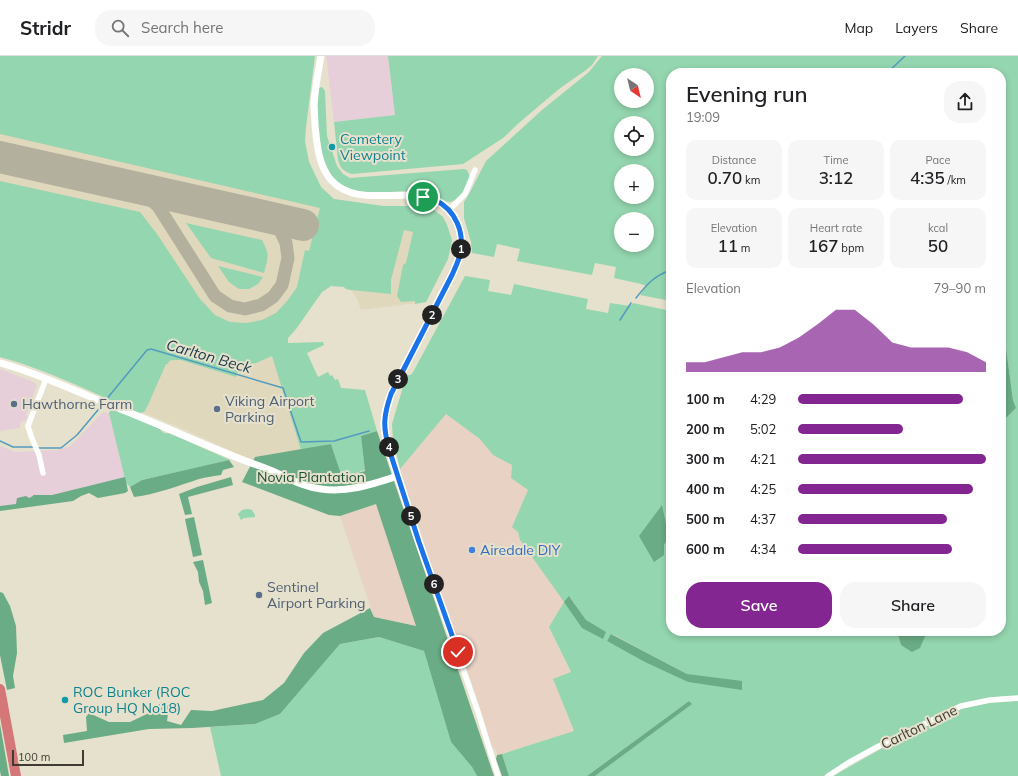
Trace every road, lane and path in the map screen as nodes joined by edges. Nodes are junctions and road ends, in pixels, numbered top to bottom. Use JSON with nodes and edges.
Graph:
{"nodes":[{"id":1,"x":321,"y":56,"type":"edge"},
{"id":2,"x":475,"y":170,"type":"dead end"},
{"id":3,"x":449,"y":210,"type":"junction"},
{"id":4,"x":0,"y":363,"type":"edge"},
{"id":5,"x":46,"y":379,"type":"junction"},
{"id":6,"x":43,"y":473,"type":"dead end"},
{"id":7,"x":398,"y":476,"type":"junction"},
{"id":8,"x":0,"y":689,"type":"edge"},
{"id":9,"x":1018,"y":698,"type":"edge"},
{"id":10,"x":16,"y":776,"type":"edge"},
{"id":11,"x":498,"y":776,"type":"edge"},
{"id":12,"x":828,"y":776,"type":"edge"}],
"edges":[{"from":1,"to":3,"type":"street"},
{"from":2,"to":3,"type":"street"},
{"from":3,"to":7,"type":"street"},
{"from":4,"to":5,"type":"street"},
{"from":5,"to":6,"type":"street"},
{"from":5,"to":7,"type":"street"},
{"from":7,"to":11,"type":"street"},
{"from":8,"to":10,"type":"highway"},
{"from":9,"to":12,"type":"street","name":"Carlton Lane"}]}
